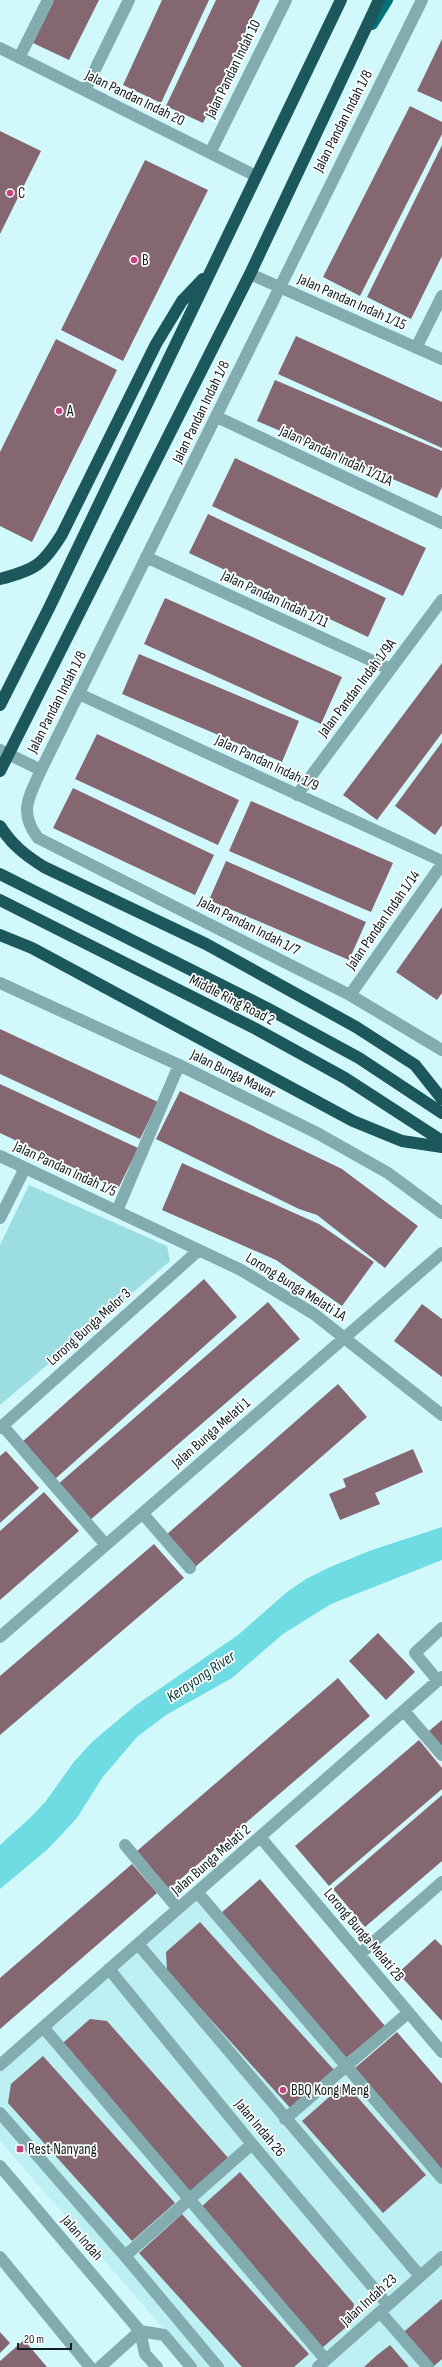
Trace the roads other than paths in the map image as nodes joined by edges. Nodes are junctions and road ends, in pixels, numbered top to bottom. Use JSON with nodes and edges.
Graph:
{"nodes":[{"id":1,"x":48,"y":0,"type":"edge"},
{"id":2,"x":129,"y":0,"type":"edge"},
{"id":3,"x":286,"y":0,"type":"edge"},
{"id":4,"x":336,"y":0,"type":"edge"},
{"id":5,"x":341,"y":0,"type":"edge"},
{"id":6,"x":379,"y":0,"type":"edge"},
{"id":7,"x":388,"y":0,"type":"edge"},
{"id":8,"x":422,"y":0,"type":"edge"},
{"id":9,"x":323,"y":34,"type":"junction"},
{"id":10,"x":357,"y":47,"type":"junction"},
{"id":11,"x":0,"y":48,"type":"edge"},
{"id":12,"x":19,"y":58,"type":"junction"},
{"id":13,"x":85,"y":90,"type":"junction"},
{"id":14,"x":210,"y":153,"type":"junction"},
{"id":15,"x":256,"y":176,"type":"junction"},
{"id":16,"x":212,"y":268,"type":"junction"},
{"id":17,"x":250,"y":274,"type":"junction"},
{"id":18,"x":278,"y":287,"type":"junction"},
{"id":19,"x":442,"y":296,"type":"edge"},
{"id":20,"x":416,"y":348,"type":"junction"},
{"id":21,"x":442,"y":359,"type":"edge"},
{"id":22,"x":217,"y":417,"type":"junction"},
{"id":23,"x":442,"y":523,"type":"edge"},
{"id":24,"x":146,"y":557,"type":"junction"},
{"id":25,"x":0,"y":579,"type":"edge"},
{"id":26,"x":442,"y":600,"type":"edge"},
{"id":27,"x":390,"y":669,"type":"junction"},
{"id":28,"x":79,"y":694,"type":"junction"},
{"id":29,"x":0,"y":705,"type":"edge"},
{"id":30,"x":0,"y":750,"type":"edge"},
{"id":31,"x":40,"y":770,"type":"junction"},
{"id":32,"x":0,"y":771,"type":"edge"},
{"id":33,"x":297,"y":795,"type":"junction"},
{"id":34,"x":0,"y":826,"type":"edge"},
{"id":35,"x":38,"y":838,"type":"joint"},
{"id":36,"x":442,"y":863,"type":"edge"},
{"id":37,"x":0,"y":874,"type":"edge"},
{"id":38,"x":0,"y":900,"type":"edge"},
{"id":39,"x":0,"y":935,"type":"edge"},
{"id":40,"x":0,"y":983,"type":"edge"},
{"id":41,"x":350,"y":995,"type":"junction"},
{"id":42,"x":442,"y":1050,"type":"edge"},
{"id":43,"x":179,"y":1065,"type":"junction"},
{"id":44,"x":442,"y":1099,"type":"edge"},
{"id":45,"x":442,"y":1113,"type":"edge"},
{"id":46,"x":442,"y":1141,"type":"edge"},
{"id":47,"x":442,"y":1147,"type":"edge"},
{"id":48,"x":0,"y":1156,"type":"edge"},
{"id":49,"x":25,"y":1168,"type":"junction"},
{"id":50,"x":117,"y":1211,"type":"junction"},
{"id":51,"x":442,"y":1213,"type":"edge"},
{"id":52,"x":0,"y":1218,"type":"edge"},
{"id":53,"x":200,"y":1250,"type":"junction"},
{"id":54,"x":442,"y":1253,"type":"edge"},
{"id":55,"x":346,"y":1338,"type":"junction"},
{"id":56,"x":442,"y":1414,"type":"edge"},
{"id":57,"x":1,"y":1426,"type":"edge"},
{"id":58,"x":143,"y":1514,"type":"junction"},
{"id":59,"x":106,"y":1545,"type":"junction"},
{"id":60,"x":190,"y":1568,"type":"dead end"},
{"id":61,"x":442,"y":1628,"type":"edge"},
{"id":62,"x":0,"y":1637,"type":"edge"},
{"id":63,"x":440,"y":1679,"type":"edge"},
{"id":64,"x":404,"y":1711,"type":"junction"},
{"id":65,"x":442,"y":1755,"type":"edge"},
{"id":66,"x":261,"y":1838,"type":"junction"},
{"id":67,"x":125,"y":1844,"type":"dead end"},
{"id":68,"x":442,"y":1882,"type":"edge"},
{"id":69,"x":198,"y":1893,"type":"junction"},
{"id":70,"x":178,"y":1909,"type":"junction"},
{"id":71,"x":138,"y":1944,"type":"junction"},
{"id":72,"x":360,"y":1954,"type":"junction"},
{"id":73,"x":109,"y":1969,"type":"junction"},
{"id":74,"x":408,"y":2013,"type":"junction"},
{"id":75,"x":43,"y":2027,"type":"junction"},
{"id":76,"x":442,"y":2052,"type":"edge"},
{"id":77,"x":0,"y":2065,"type":"edge"},
{"id":78,"x":347,"y":2065,"type":"junction"},
{"id":79,"x":0,"y":2113,"type":"edge"},
{"id":80,"x":285,"y":2119,"type":"junction"},
{"id":81,"x":252,"y":2144,"type":"junction"},
{"id":82,"x":0,"y":2166,"type":"edge"},
{"id":83,"x":442,"y":2178,"type":"edge"},
{"id":84,"x":190,"y":2199,"type":"junction"},
{"id":85,"x":125,"y":2256,"type":"junction"},
{"id":86,"x":0,"y":2257,"type":"edge"},
{"id":87,"x":442,"y":2257,"type":"edge"},
{"id":88,"x":420,"y":2276,"type":"junction"},
{"id":89,"x":384,"y":2309,"type":"junction"},
{"id":90,"x":140,"y":2331,"type":"junction"},
{"id":91,"x":322,"y":2364,"type":"edge"},
{"id":92,"x":90,"y":2367,"type":"edge"},
{"id":93,"x":100,"y":2367,"type":"edge"},
{"id":94,"x":157,"y":2367,"type":"edge"},
{"id":95,"x":191,"y":2367,"type":"edge"},
{"id":96,"x":218,"y":2367,"type":"edge"},
{"id":97,"x":428,"y":2367,"type":"edge"}],
"edges":[{"from":1,"to":12,"type":"street"},
{"from":2,"to":13,"type":"street"},
{"from":3,"to":14,"type":"street","name":"Jalan Pandan Indah 10"},
{"from":4,"to":9,"type":"main road"},
{"from":5,"to":9,"type":"highway"},
{"from":6,"to":10,"type":"highway"},
{"from":7,"to":10,"type":"main road"},
{"from":8,"to":18,"type":"street","name":"Jalan Pandan Indah 1/8"},
{"from":9,"to":15,"type":"highway"},
{"from":10,"to":17,"type":"highway"},
{"from":11,"to":12,"type":"street","name":"Jalan Pandan Indah 20"},
{"from":12,"to":13,"type":"street","name":"Jalan Pandan Indah 20"},
{"from":13,"to":14,"type":"street","name":"Jalan Pandan Indah 20"},
{"from":14,"to":15,"type":"street","name":"Jalan Pandan Indah 20"},
{"from":15,"to":16,"type":"highway"},
{"from":16,"to":25,"type":"highway"},
{"from":16,"to":29,"type":"highway"},
{"from":17,"to":18,"type":"street","name":"Jalan Pandan Indah 1/15"},
{"from":17,"to":32,"type":"highway","bridge":true},
{"from":18,"to":20,"type":"street","name":"Jalan Pandan Indah 1/15"},
{"from":18,"to":22,"type":"street","name":"Jalan Pandan Indah 1/8"},
{"from":19,"to":20,"type":"street"},
{"from":20,"to":21,"type":"street","name":"Jalan Pandan Indah 1/15"},
{"from":22,"to":23,"type":"street","name":"Jalan Pandan Indah 1/11A"},
{"from":22,"to":24,"type":"street","name":"Jalan Pandan Indah 1/8"},
{"from":24,"to":27,"type":"street","name":"Jalan Pandan Indah 1/11"},
{"from":24,"to":28,"type":"street","name":"Jalan Pandan Indah 1/8"},
{"from":26,"to":27,"type":"street","name":"Jalan Pandan Indah 1/9A"},
{"from":27,"to":33,"type":"street","name":"Jalan Pandan Indah 1/9A"},
{"from":28,"to":31,"type":"street","name":"Jalan Pandan Indah 1/8"},
{"from":28,"to":33,"type":"street","name":"Jalan Pandan Indah 1/9"},
{"from":30,"to":31,"type":"street"},
{"from":31,"to":35,"type":"street","name":"Jalan Pandan Indah 1/8"},
{"from":33,"to":36,"type":"street","name":"Jalan Pandan Indah 1/9"},
{"from":34,"to":44,"type":"highway"},
{"from":35,"to":41,"type":"street","name":"Jalan Pandan Indah 1/7"},
{"from":36,"to":41,"type":"street","name":"Jalan Pandan Indah 1/14"},
{"from":37,"to":45,"type":"highway","name":"Middle Ring Road 2"},
{"from":38,"to":46,"type":"highway","name":"Middle Ring Road 2"},
{"from":39,"to":47,"type":"highway"},
{"from":40,"to":43,"type":"street","name":"Jalan Bunga Mawar"},
{"from":41,"to":42,"type":"street","name":"Jalan Pandan Indah 1/7"},
{"from":43,"to":50,"type":"street"},
{"from":43,"to":51,"type":"street","name":"Jalan Bunga Mawar"},
{"from":48,"to":49,"type":"street","name":"Jalan Pandan Indah 1/5"},
{"from":49,"to":50,"type":"street","name":"Jalan Pandan Indah 1/5"},
{"from":49,"to":52,"type":"street"},
{"from":50,"to":53,"type":"street","name":"Lorong Bunga Melati 1A"},
{"from":53,"to":55,"type":"street","name":"Lorong Bunga Melati 1A"},
{"from":53,"to":57,"type":"street","name":"Lorong Bunga Melor 3"},
{"from":54,"to":55,"type":"street","name":"Jalan Bunga Melati 1"},
{"from":55,"to":56,"type":"street","name":"Lorong Bunga Melati 1A"},
{"from":55,"to":58,"type":"street","name":"Jalan Bunga Melati 1"},
{"from":57,"to":59,"type":"street"},
{"from":58,"to":59,"type":"street","name":"Jalan Bunga Melati 1"},
{"from":58,"to":60,"type":"street"},
{"from":59,"to":62,"type":"street","name":"Jalan Bunga Melati 1"},
{"from":61,"to":63,"type":"street"},
{"from":63,"to":64,"type":"street","name":"Jalan Bunga Melati 2"},
{"from":64,"to":65,"type":"street"},
{"from":64,"to":66,"type":"street","name":"Jalan Bunga Melati 2"},
{"from":66,"to":69,"type":"street","name":"Jalan Bunga Melati 2"},
{"from":66,"to":72,"type":"street","name":"Lorong Bunga Melati 2B"},
{"from":67,"to":70,"type":"street"},
{"from":68,"to":72,"type":"street"},
{"from":69,"to":70,"type":"street","name":"Jalan Bunga Melati 2"},
{"from":69,"to":78,"type":"street"},
{"from":70,"to":71,"type":"street","name":"Jalan Bunga Melati 2"},
{"from":71,"to":73,"type":"street","name":"Jalan Bunga Melati 2"},
{"from":71,"to":80,"type":"street","name":"Jalan Indah 26"},
{"from":72,"to":74,"type":"street","name":"Lorong Bunga Melati 2B"},
{"from":73,"to":75,"type":"street","name":"Jalan Bunga Melati 2"},
{"from":73,"to":81,"type":"street","name":"Jalan Indah 26"},
{"from":74,"to":76,"type":"street","name":"Lorong Bunga Melati 2B"},
{"from":74,"to":78,"type":"street"},
{"from":75,"to":77,"type":"street","name":"Jalan Bunga Melati 2"},
{"from":75,"to":84,"type":"street"},
{"from":78,"to":80,"type":"street"},
{"from":78,"to":83,"type":"street"},
{"from":79,"to":85,"type":"street"},
{"from":80,"to":88,"type":"street","name":"Jalan Indah 26"},
{"from":81,"to":84,"type":"street"},
{"from":81,"to":89,"type":"street","name":"Jalan Indah 26"},
{"from":82,"to":90,"type":"street","name":"Jalan Indah"},
{"from":84,"to":85,"type":"street"},
{"from":84,"to":91,"type":"street"},
{"from":85,"to":96,"type":"street"},
{"from":86,"to":92,"type":"street"},
{"from":87,"to":88,"type":"street","name":"Jalan Indah 23"},
{"from":88,"to":89,"type":"street","name":"Jalan Indah 23"},
{"from":89,"to":91,"type":"street","name":"Jalan Indah 23"},
{"from":89,"to":97,"type":"street","name":"Jalan Indah 26"},
{"from":90,"to":93,"type":"street"},
{"from":90,"to":94,"type":"street","name":"Jalan Indah"},
{"from":90,"to":95,"type":"street"}]}
